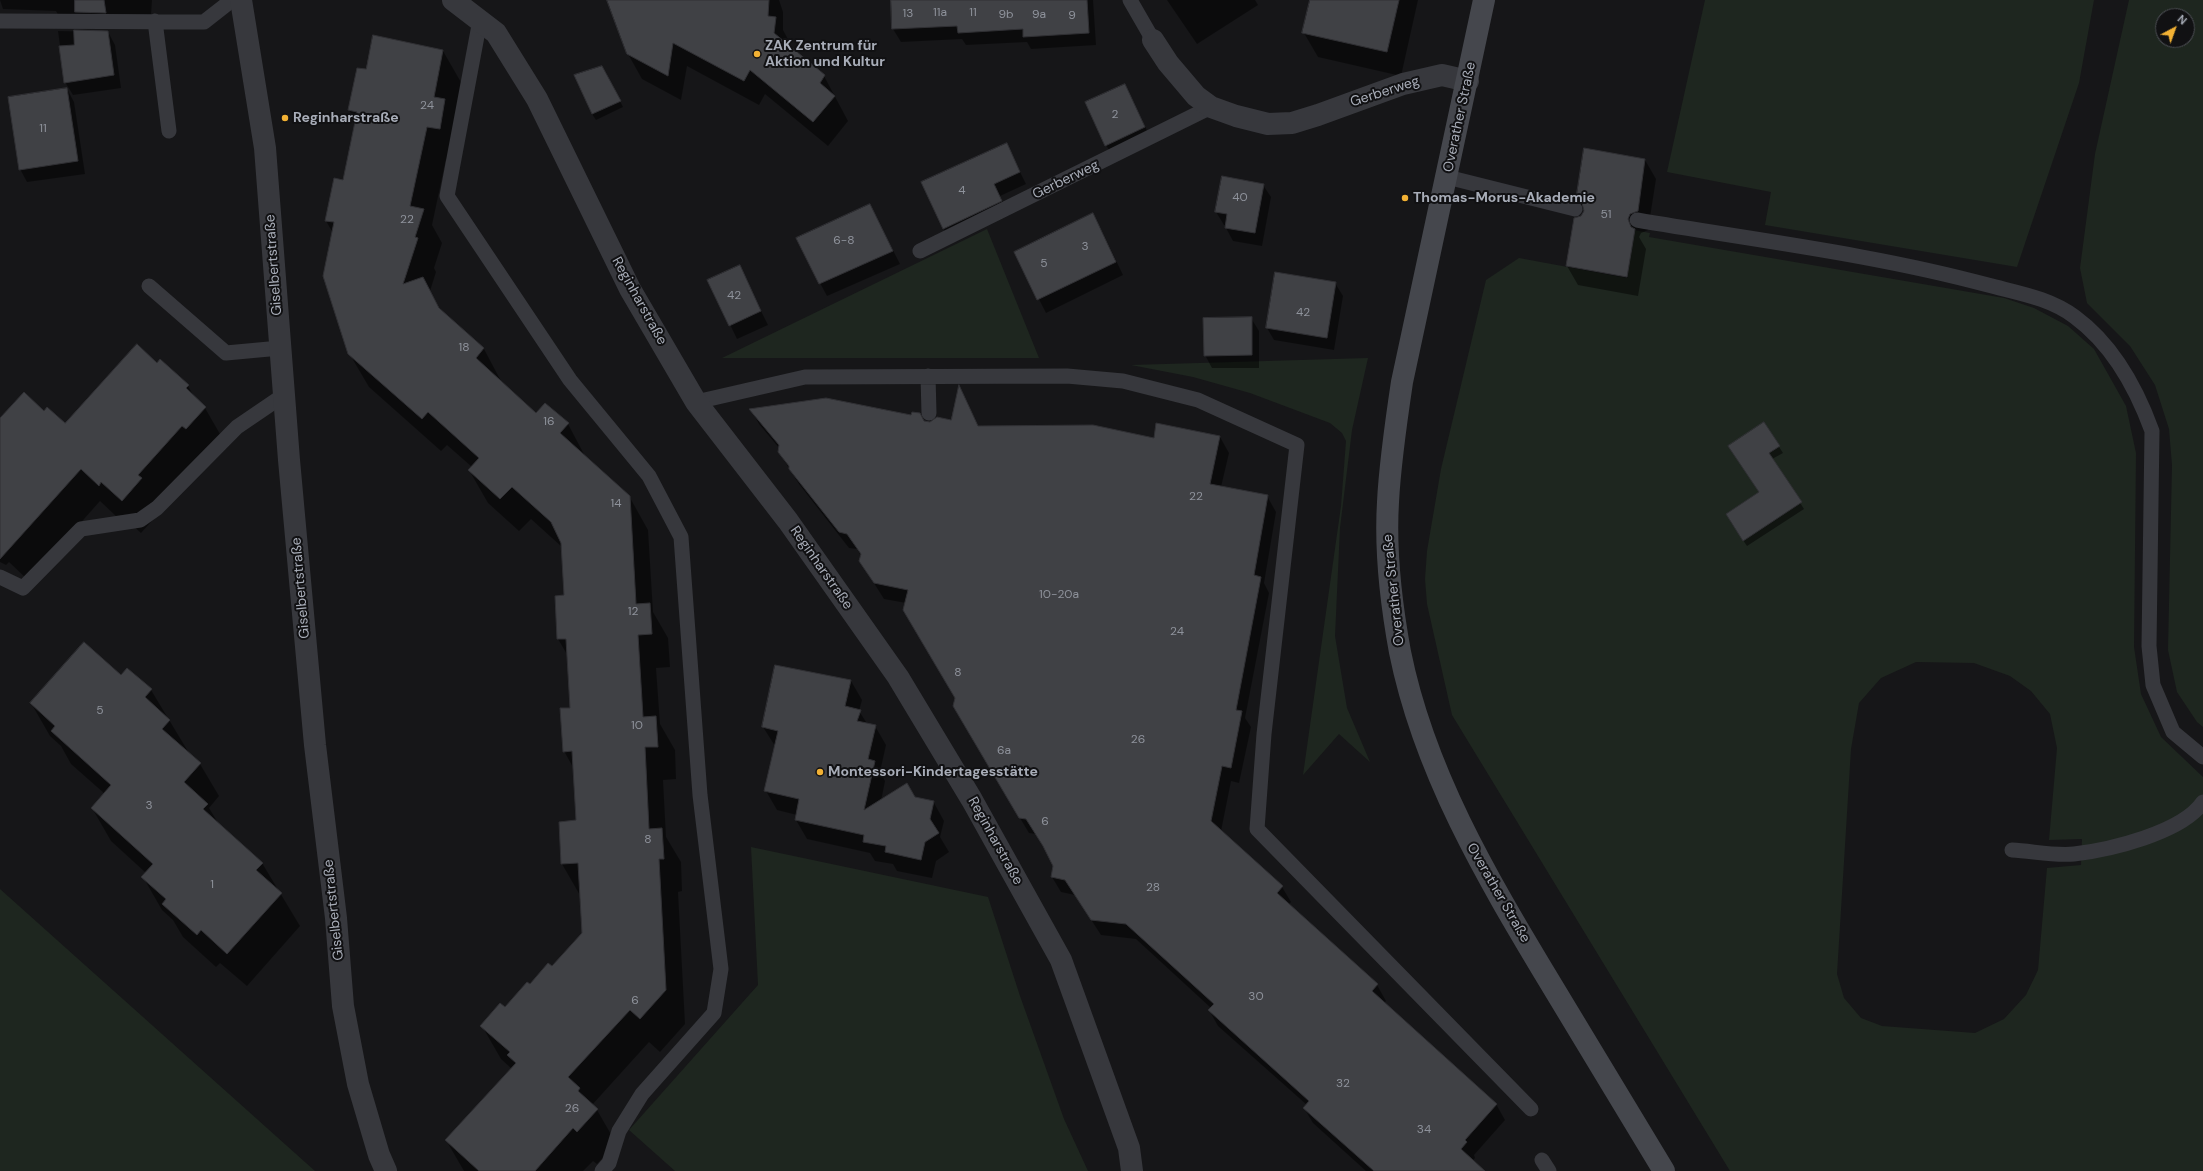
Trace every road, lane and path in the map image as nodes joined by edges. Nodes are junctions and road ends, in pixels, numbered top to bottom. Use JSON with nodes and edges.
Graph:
{"nodes":[{"id":1,"x":232,"y":0,"type":"edge"},
{"id":2,"x":241,"y":0,"type":"edge"},
{"id":3,"x":453,"y":0,"type":"edge"},
{"id":4,"x":1130,"y":0,"type":"edge"},
{"id":5,"x":1484,"y":0,"type":"edge"},
{"id":6,"x":480,"y":20,"type":"junction"},
{"id":7,"x":0,"y":21,"type":"edge"},
{"id":8,"x":155,"y":21,"type":"junction"},
{"id":9,"x":1153,"y":40,"type":"joint"},
{"id":10,"x":1468,"y":81,"type":"junction"},
{"id":11,"x":1212,"y":107,"type":"junction"},
{"id":12,"x":169,"y":131,"type":"dead end"},
{"id":13,"x":1447,"y":177,"type":"junction"},
{"id":14,"x":1575,"y":209,"type":"dead end"},
{"id":15,"x":1637,"y":220,"type":"dead end"},
{"id":16,"x":920,"y":251,"type":"dead end"},
{"id":17,"x":149,"y":286,"type":"dead end"},
{"id":18,"x":280,"y":348,"type":"junction"},
{"id":19,"x":928,"y":376,"type":"junction"},
{"id":20,"x":284,"y":396,"type":"junction"},
{"id":21,"x":696,"y":402,"type":"junction"},
{"id":22,"x":929,"y":413,"type":"dead end"},
{"id":23,"x":0,"y":577,"type":"edge"},
{"id":24,"x":2203,"y":757,"type":"edge"},
{"id":25,"x":2203,"y":802,"type":"edge"},
{"id":26,"x":2012,"y":850,"type":"dead end"},
{"id":27,"x":1531,"y":1109,"type":"dead end"},
{"id":28,"x":386,"y":1171,"type":"edge"},
{"id":29,"x":602,"y":1171,"type":"edge"},
{"id":30,"x":1132,"y":1171,"type":"edge"},
{"id":31,"x":1664,"y":1171,"type":"edge"}],
"edges":[{"from":1,"to":8,"type":"lane"},
{"from":2,"to":18,"type":"street","name":"Giselbertstraße"},
{"from":3,"to":6,"type":"street","name":"Reginharstraße"},
{"from":4,"to":9,"type":"lane"},
{"from":5,"to":10,"type":"main road","name":"Overather Straße"},
{"from":6,"to":21,"type":"street","name":"Reginharstraße"},
{"from":6,"to":29,"type":"lane"},
{"from":7,"to":8,"type":"lane"},
{"from":8,"to":12,"type":"lane"},
{"from":9,"to":11,"type":"street","name":"Gerberweg"},
{"from":10,"to":11,"type":"street","name":"Gerberweg"},
{"from":10,"to":13,"type":"main road","name":"Overather Straße"},
{"from":11,"to":16,"type":"lane","name":"Gerberweg"},
{"from":13,"to":14,"type":"lane"},
{"from":13,"to":31,"type":"main road","name":"Overather Straße"},
{"from":15,"to":24,"type":"lane"},
{"from":17,"to":18,"type":"lane"},
{"from":18,"to":20,"type":"street","name":"Giselbertstraße"},
{"from":19,"to":21,"type":"lane"},
{"from":19,"to":22,"type":"lane"},
{"from":19,"to":27,"type":"lane"},
{"from":20,"to":23,"type":"lane"},
{"from":20,"to":28,"type":"street","name":"Giselbertstraße"},
{"from":21,"to":30,"type":"street","name":"Reginharstraße"},
{"from":25,"to":26,"type":"lane"}]}
